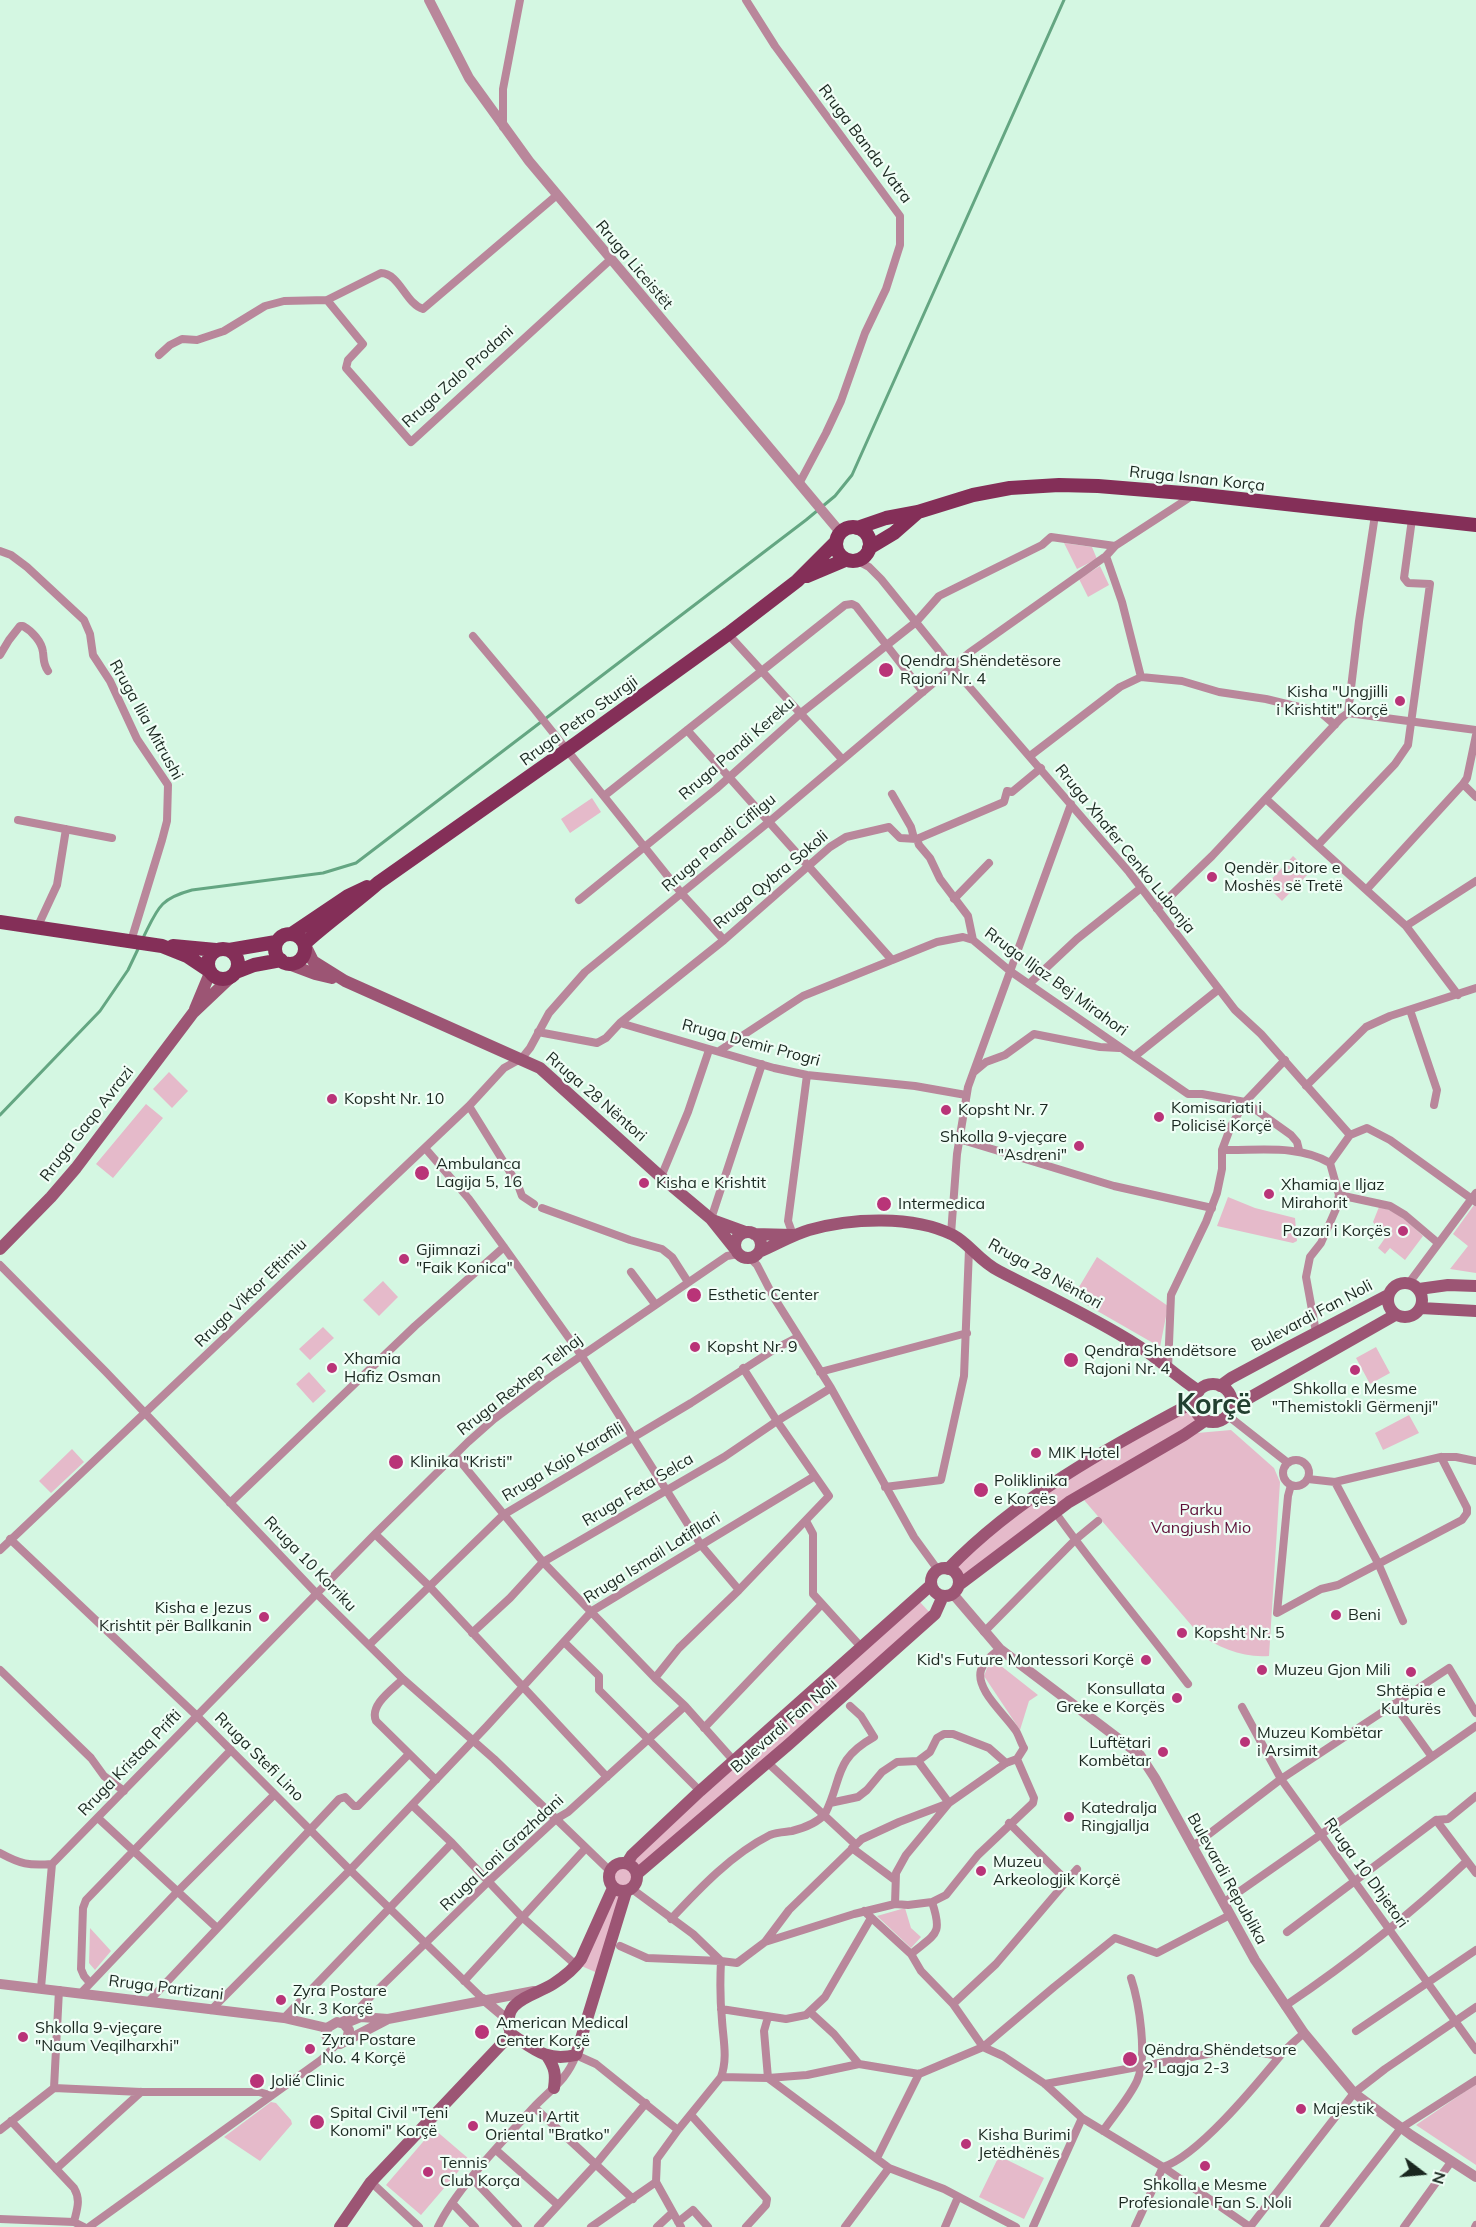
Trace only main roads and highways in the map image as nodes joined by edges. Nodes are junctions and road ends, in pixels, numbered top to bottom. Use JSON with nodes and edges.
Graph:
{"nodes":[{"id":1,"x":918,"y":512,"type":"junction"},
{"id":2,"x":1476,"y":525,"type":"edge"},
{"id":3,"x":857,"y":528,"type":"junction"},
{"id":4,"x":836,"y":533,"type":"junction"},
{"id":5,"x":860,"y":555,"type":"junction"},
{"id":6,"x":797,"y":581,"type":"junction"},
{"id":7,"x":378,"y":882,"type":"junction"},
{"id":8,"x":0,"y":922,"type":"edge"},
{"id":9,"x":293,"y":933,"type":"junction"},
{"id":10,"x":276,"y":942,"type":"junction"},
{"id":11,"x":305,"y":945,"type":"junction"},
{"id":12,"x":164,"y":946,"type":"junction"},
{"id":13,"x":222,"y":950,"type":"junction"},
{"id":14,"x":282,"y":961,"type":"junction"},
{"id":15,"x":209,"y":972,"type":"junction"},
{"id":16,"x":233,"y":975,"type":"junction"},
{"id":17,"x":345,"y":981,"type":"junction"},
{"id":18,"x":193,"y":1013,"type":"junction"},
{"id":19,"x":711,"y":1219,"type":"junction"},
{"id":20,"x":750,"y":1233,"type":"junction"},
{"id":21,"x":793,"y":1235,"type":"junction"},
{"id":22,"x":0,"y":1249,"type":"edge"},
{"id":23,"x":746,"y":1253,"type":"junction"},
{"id":24,"x":1414,"y":1286,"type":"junction"},
{"id":25,"x":1476,"y":1286,"type":"edge"},
{"id":26,"x":1388,"y":1295,"type":"junction"},
{"id":27,"x":1421,"y":1308,"type":"junction"},
{"id":28,"x":1476,"y":1311,"type":"edge"},
{"id":29,"x":1395,"y":1315,"type":"junction"},
{"id":30,"x":1220,"y":1386,"type":"junction"},
{"id":31,"x":1197,"y":1396,"type":"junction"},
{"id":32,"x":1229,"y":1410,"type":"junction"},
{"id":33,"x":1206,"y":1420,"type":"junction"},
{"id":34,"x":943,"y":1569,"type":"junction"},
{"id":35,"x":931,"y":1585,"type":"junction"},
{"id":36,"x":952,"y":1592,"type":"junction"},
{"id":37,"x":627,"y":1863,"type":"junction"},
{"id":38,"x":637,"y":1874,"type":"junction"},
{"id":39,"x":624,"y":1890,"type":"junction"},
{"id":40,"x":511,"y":2034,"type":"junction"},
{"id":41,"x":547,"y":2056,"type":"junction"},
{"id":42,"x":554,"y":2088,"type":"road end"},
{"id":43,"x":340,"y":2227,"type":"edge"}],
"edges":[{"from":1,"to":2,"type":"main road","name":"Rruga Isnan Korça"},
{"from":1,"to":3,"type":"main road","name":"Rruga Isnan Korça"},
{"from":1,"to":5,"type":"main road","name":"Rruga Isnan Korça"},
{"from":3,"to":4,"type":"main road"},
{"from":3,"to":5,"type":"main road"},
{"from":4,"to":5,"type":"main road"},
{"from":4,"to":6,"type":"main road","name":"Rruga Petro Sturgji"},
{"from":5,"to":6,"type":"main road","name":"Rruga Petro Sturgji"},
{"from":6,"to":7,"type":"main road","name":"Rruga Petro Sturgji"},
{"from":7,"to":9,"type":"main road","name":"Rruga Petro Sturgji"},
{"from":7,"to":11,"type":"main road","name":"Rruga Petro Sturgji"},
{"from":8,"to":12,"type":"main road"},
{"from":9,"to":10,"type":"main road"},
{"from":9,"to":11,"type":"main road"},
{"from":10,"to":13,"type":"main road"},
{"from":10,"to":14,"type":"main road"},
{"from":11,"to":14,"type":"main road"},
{"from":11,"to":17,"type":"main road","name":"Rruga 28 Nëntori"},
{"from":12,"to":13,"type":"main road"},
{"from":12,"to":15,"type":"main road"},
{"from":13,"to":15,"type":"main road"},
{"from":13,"to":16,"type":"main road"},
{"from":14,"to":16,"type":"main road"},
{"from":14,"to":17,"type":"main road","name":"Rruga 28 Nëntori"},
{"from":15,"to":16,"type":"main road"},
{"from":15,"to":18,"type":"main road","name":"Rruga Gaqo Avrazi"},
{"from":16,"to":18,"type":"main road","name":"Rruga Gaqo Avrazi"},
{"from":17,"to":19,"type":"main road","name":"Rruga 28 Nëntori"},
{"from":18,"to":22,"type":"main road","name":"Rruga Gaqo Avrazi"},
{"from":19,"to":20,"type":"main road","name":"Rruga 28 Nëntori"},
{"from":19,"to":23,"type":"main road","name":"Rruga 28 Nëntori"},
{"from":20,"to":21,"type":"main road","name":"Rruga 28 Nëntori"},
{"from":20,"to":23,"type":"main road"},
{"from":20,"to":23,"type":"main road"},
{"from":21,"to":23,"type":"main road","name":"Rruga 28 Nëntori"},
{"from":21,"to":31,"type":"main road","name":"Rruga 28 Nëntori"},
{"from":24,"to":25,"type":"main road","name":"Bulevardi Fan Noli"},
{"from":24,"to":26,"type":"main road","name":"Bulevardi Fan Noli"},
{"from":24,"to":27,"type":"main road"},
{"from":26,"to":29,"type":"main road","name":"Bulevardi Fan Noli"},
{"from":26,"to":30,"type":"main road","name":"Bulevardi Fan Noli"},
{"from":27,"to":28,"type":"main road"},
{"from":27,"to":29,"type":"main road"},
{"from":29,"to":32,"type":"main road"},
{"from":30,"to":31,"type":"main road"},
{"from":30,"to":32,"type":"main road"},
{"from":31,"to":33,"type":"main road"},
{"from":31,"to":34,"type":"main road"},
{"from":32,"to":33,"type":"main road"},
{"from":33,"to":36,"type":"main road","name":"Bulevardi Fan Noli"},
{"from":34,"to":35,"type":"main road"},
{"from":34,"to":36,"type":"main road"},
{"from":35,"to":36,"type":"main road"},
{"from":35,"to":37,"type":"main road","name":"Bulevardi Fan Noli"},
{"from":36,"to":38,"type":"main road","name":"Bulevardi Fan Noli"},
{"from":37,"to":38,"type":"main road"},
{"from":37,"to":39,"type":"main road","name":"Bulevardi Fan Noli"},
{"from":38,"to":39,"type":"main road"},
{"from":39,"to":40,"type":"main road"},
{"from":39,"to":41,"type":"main road"},
{"from":40,"to":41,"type":"main road"},
{"from":40,"to":43,"type":"main road"},
{"from":41,"to":42,"type":"main road"}]}
